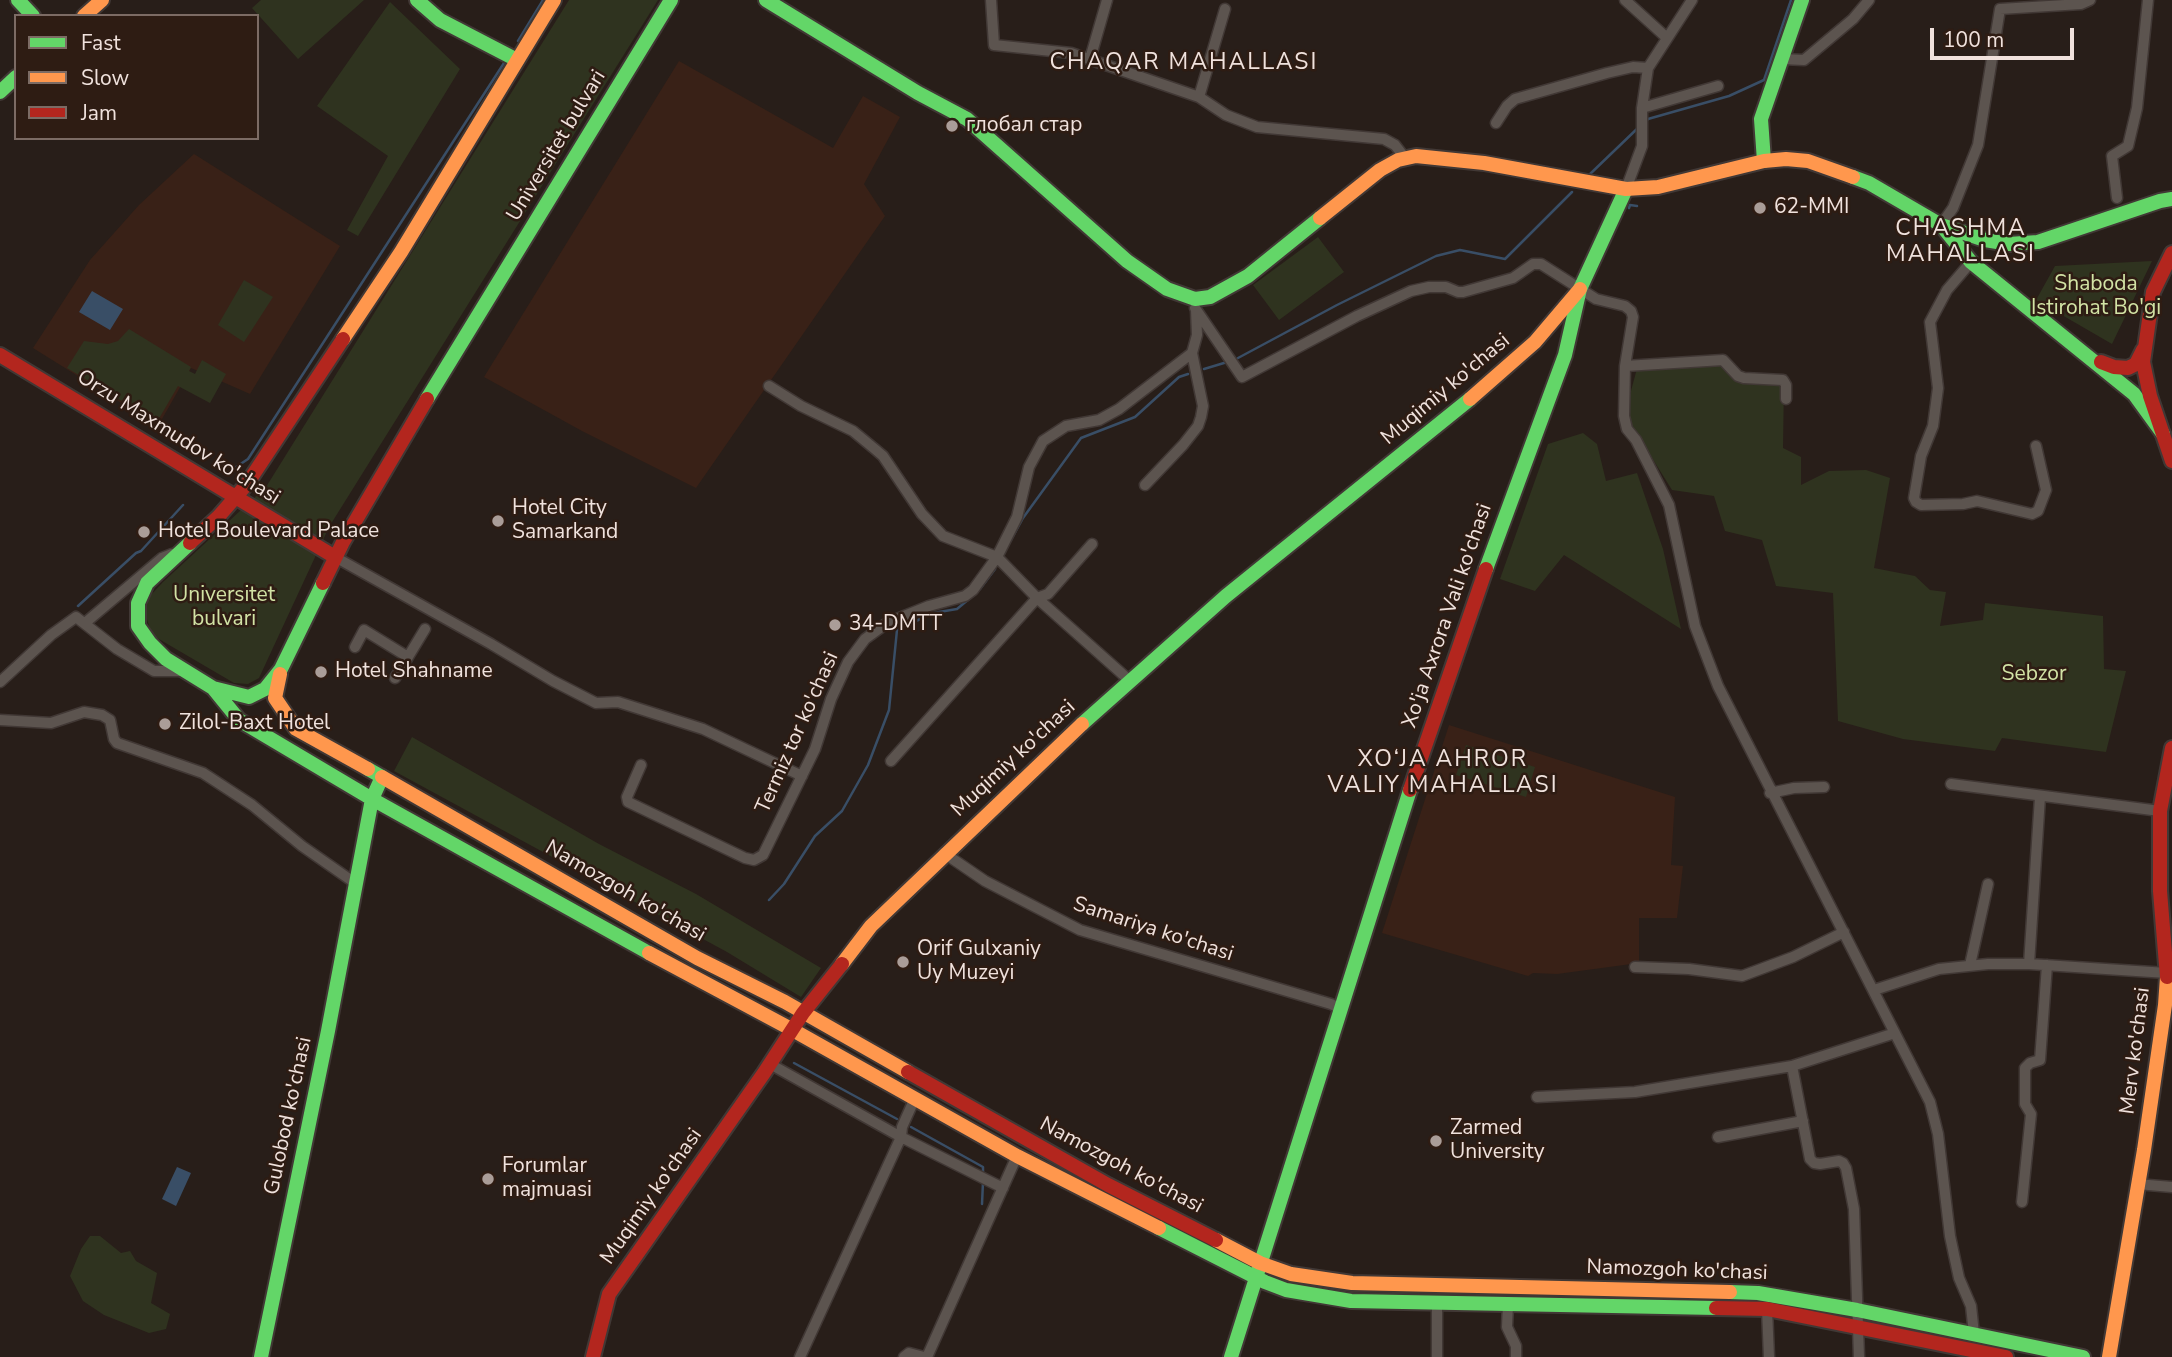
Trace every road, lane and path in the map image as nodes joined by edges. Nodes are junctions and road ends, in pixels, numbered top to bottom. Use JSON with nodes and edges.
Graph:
{"nodes":[{"id":1,"x":18,"y":0,"type":"edge"},
{"id":2,"x":102,"y":0,"type":"edge"},
{"id":3,"x":416,"y":0,"type":"edge"},
{"id":4,"x":554,"y":0,"type":"edge"},
{"id":5,"x":671,"y":0,"type":"edge"},
{"id":6,"x":766,"y":0,"type":"edge"},
{"id":7,"x":991,"y":0,"type":"edge"},
{"id":8,"x":1107,"y":0,"type":"edge"},
{"id":9,"x":1625,"y":0,"type":"edge"},
{"id":10,"x":1692,"y":0,"type":"edge"},
{"id":11,"x":1802,"y":0,"type":"edge"},
{"id":12,"x":1869,"y":0,"type":"edge"},
{"id":13,"x":2090,"y":0,"type":"edge"},
{"id":14,"x":2148,"y":0,"type":"edge"},
{"id":15,"x":1225,"y":9,"type":"dead end"},
{"id":16,"x":31,"y":14,"type":"edge"},
{"id":17,"x":86,"y":14,"type":"edge"},
{"id":18,"x":1667,"y":38,"type":"junction"},
{"id":19,"x":1090,"y":59,"type":"junction"},
{"id":20,"x":1782,"y":59,"type":"junction"},
{"id":21,"x":517,"y":61,"type":"junction"},
{"id":22,"x":1648,"y":68,"type":"junction"},
{"id":23,"x":14,"y":79,"type":"edge"},
{"id":24,"x":1718,"y":86,"type":"dead end"},
{"id":25,"x":0,"y":92,"type":"edge"},
{"id":26,"x":1199,"y":97,"type":"junction"},
{"id":27,"x":1642,"y":108,"type":"junction"},
{"id":28,"x":1496,"y":123,"type":"dead end"},
{"id":29,"x":1405,"y":158,"type":"junction"},
{"id":30,"x":1764,"y":161,"type":"junction"},
{"id":31,"x":1626,"y":189,"type":"junction"},
{"id":32,"x":2117,"y":198,"type":"dead end"},
{"id":33,"x":2168,"y":200,"type":"edge"},
{"id":34,"x":1941,"y":225,"type":"junction"},
{"id":35,"x":1986,"y":240,"type":"junction"},
{"id":36,"x":2172,"y":253,"type":"edge"},
{"id":37,"x":1970,"y":262,"type":"junction"},
{"id":38,"x":1580,"y":289,"type":"junction"},
{"id":39,"x":1195,"y":303,"type":"junction"},
{"id":40,"x":2143,"y":350,"type":"junction"},
{"id":41,"x":1192,"y":353,"type":"junction"},
{"id":42,"x":0,"y":355,"type":"edge"},
{"id":43,"x":2091,"y":356,"type":"junction"},
{"id":44,"x":1625,"y":366,"type":"junction"},
{"id":45,"x":769,"y":386,"type":"dead end"},
{"id":46,"x":1786,"y":399,"type":"dead end"},
{"id":47,"x":2163,"y":434,"type":"junction"},
{"id":48,"x":2036,"y":446,"type":"dead end"},
{"id":49,"x":2172,"y":461,"type":"edge"},
{"id":50,"x":1144,"y":485,"type":"dead end"},
{"id":51,"x":234,"y":499,"type":"junction"},
{"id":52,"x":1092,"y":544,"type":"dead end"},
{"id":53,"x":183,"y":550,"type":"junction"},
{"id":54,"x":335,"y":557,"type":"junction"},
{"id":55,"x":997,"y":557,"type":"junction"},
{"id":56,"x":1037,"y":598,"type":"junction"},
{"id":57,"x":85,"y":623,"type":"junction"},
{"id":58,"x":425,"y":629,"type":"dead end"},
{"id":59,"x":355,"y":647,"type":"dead end"},
{"id":60,"x":408,"y":657,"type":"junction"},
{"id":61,"x":281,"y":669,"type":"junction"},
{"id":62,"x":185,"y":671,"type":"junction"},
{"id":63,"x":395,"y":678,"type":"dead end"},
{"id":64,"x":1129,"y":680,"type":"junction"},
{"id":65,"x":0,"y":682,"type":"edge"},
{"id":66,"x":214,"y":688,"type":"junction"},
{"id":67,"x":0,"y":720,"type":"edge"},
{"id":68,"x":2172,"y":748,"type":"edge"},
{"id":69,"x":891,"y":761,"type":"dead end"},
{"id":70,"x":642,"y":765,"type":"dead end"},
{"id":71,"x":802,"y":776,"type":"junction"},
{"id":72,"x":382,"y":777,"type":"junction"},
{"id":73,"x":1951,"y":784,"type":"dead end"},
{"id":74,"x":1824,"y":787,"type":"dead end"},
{"id":75,"x":1770,"y":793,"type":"junction"},
{"id":76,"x":2040,"y":797,"type":"junction"},
{"id":77,"x":372,"y":799,"type":"junction"},
{"id":78,"x":2160,"y":811,"type":"junction"},
{"id":79,"x":944,"y":853,"type":"junction"},
{"id":80,"x":355,"y":883,"type":"junction"},
{"id":81,"x":1988,"y":884,"type":"dead end"},
{"id":82,"x":606,"y":906,"type":"junction"},
{"id":83,"x":594,"y":923,"type":"junction"},
{"id":84,"x":1844,"y":932,"type":"junction"},
{"id":85,"x":2029,"y":964,"type":"junction"},
{"id":86,"x":1970,"y":965,"type":"junction"},
{"id":87,"x":2047,"y":965,"type":"junction"},
{"id":88,"x":1635,"y":967,"type":"dead end"},
{"id":89,"x":2167,"y":973,"type":"junction"},
{"id":90,"x":1874,"y":990,"type":"junction"},
{"id":91,"x":1341,"y":1009,"type":"junction"},
{"id":92,"x":803,"y":1013,"type":"junction"},
{"id":93,"x":792,"y":1029,"type":"junction"},
{"id":94,"x":1895,"y":1033,"type":"junction"},
{"id":95,"x":770,"y":1064,"type":"junction"},
{"id":96,"x":1792,"y":1066,"type":"junction"},
{"id":97,"x":1537,"y":1097,"type":"dead end"},
{"id":98,"x":915,"y":1098,"type":"junction"},
{"id":99,"x":1803,"y":1121,"type":"junction"},
{"id":100,"x":903,"y":1128,"type":"junction"},
{"id":101,"x":1718,"y":1137,"type":"dead end"},
{"id":102,"x":1017,"y":1156,"type":"junction"},
{"id":103,"x":2137,"y":1184,"type":"junction"},
{"id":104,"x":2172,"y":1187,"type":"edge"},
{"id":105,"x":1003,"y":1188,"type":"junction"},
{"id":106,"x":2022,"y":1202,"type":"dead end"},
{"id":107,"x":1260,"y":1263,"type":"junction"},
{"id":108,"x":1255,"y":1279,"type":"junction"},
{"id":109,"x":1437,"y":1302,"type":"junction"},
{"id":110,"x":1508,"y":1304,"type":"junction"},
{"id":111,"x":1767,"y":1309,"type":"junction"},
{"id":112,"x":1857,"y":1310,"type":"junction"},
{"id":113,"x":1859,"y":1326,"type":"junction"},
{"id":114,"x":1974,"y":1334,"type":"junction"},
{"id":115,"x":1984,"y":1354,"type":"edge"},
{"id":116,"x":261,"y":1357,"type":"edge"},
{"id":117,"x":593,"y":1357,"type":"edge"},
{"id":118,"x":800,"y":1357,"type":"edge"},
{"id":119,"x":904,"y":1357,"type":"edge"},
{"id":120,"x":926,"y":1357,"type":"edge"},
{"id":121,"x":1231,"y":1357,"type":"edge"},
{"id":122,"x":1437,"y":1357,"type":"edge"},
{"id":123,"x":1516,"y":1357,"type":"edge"},
{"id":124,"x":1769,"y":1357,"type":"edge"},
{"id":125,"x":1859,"y":1357,"type":"edge"},
{"id":126,"x":2006,"y":1357,"type":"edge"},
{"id":127,"x":2083,"y":1357,"type":"edge"},
{"id":128,"x":2109,"y":1357,"type":"edge"}],
"edges":[{"from":1,"to":16,"type":"main road"},
{"from":2,"to":17,"type":"main road"},
{"from":3,"to":21,"type":"main road"},
{"from":4,"to":21,"type":"main road","name":"Universitet bulvari"},
{"from":5,"to":54,"type":"main road","name":"Universitet bulvari"},
{"from":6,"to":39,"type":"main road"},
{"from":7,"to":19,"type":"street"},
{"from":8,"to":19,"type":"street"},
{"from":9,"to":18,"type":"street"},
{"from":10,"to":18,"type":"street"},
{"from":11,"to":20,"type":"main road"},
{"from":12,"to":20,"type":"street"},
{"from":13,"to":34,"type":"street"},
{"from":14,"to":32,"type":"street"},
{"from":15,"to":26,"type":"street"},
{"from":18,"to":22,"type":"street"},
{"from":19,"to":26,"type":"street"},
{"from":20,"to":30,"type":"main road"},
{"from":21,"to":51,"type":"main road","name":"Universitet bulvari"},
{"from":22,"to":27,"type":"street"},
{"from":22,"to":28,"type":"street"},
{"from":23,"to":25,"type":"main road"},
{"from":24,"to":27,"type":"street"},
{"from":26,"to":29,"type":"street"},
{"from":27,"to":31,"type":"street"},
{"from":29,"to":31,"type":"main road"},
{"from":29,"to":39,"type":"main road"},
{"from":30,"to":31,"type":"main road"},
{"from":30,"to":34,"type":"main road"},
{"from":31,"to":38,"type":"main road","name":"Xo'ja Axrora Vali ko'chasi"},
{"from":33,"to":35,"type":"main road"},
{"from":34,"to":35,"type":"main road"},
{"from":34,"to":37,"type":"main road"},
{"from":35,"to":37,"type":"main road"},
{"from":36,"to":40,"type":"main road"},
{"from":37,"to":43,"type":"main road"},
{"from":37,"to":48,"type":"street"},
{"from":38,"to":39,"type":"street"},
{"from":38,"to":44,"type":"street"},
{"from":38,"to":64,"type":"main road","name":"Muqimiy ko'chasi"},
{"from":38,"to":91,"type":"main road","name":"Xo'ja Axrora Vali ko'chasi"},
{"from":39,"to":41,"type":"street"},
{"from":40,"to":43,"type":"main road"},
{"from":40,"to":47,"type":"main road"},
{"from":41,"to":50,"type":"street"},
{"from":41,"to":55,"type":"street","name":"Termiz tor ko'chasi"},
{"from":42,"to":51,"type":"main road","name":"Orzu Maxmudov ko'chasi"},
{"from":43,"to":47,"type":"main road"},
{"from":44,"to":46,"type":"street"},
{"from":44,"to":75,"type":"street"},
{"from":45,"to":55,"type":"street"},
{"from":47,"to":49,"type":"main road"},
{"from":51,"to":53,"type":"main road","name":"Universitet bulvari"},
{"from":51,"to":54,"type":"main road","name":"Orzu Maxmudov ko'chasi"},
{"from":52,"to":56,"type":"street"},
{"from":53,"to":57,"type":"street"},
{"from":53,"to":62,"type":"main road","name":"Universitet bulvari"},
{"from":54,"to":61,"type":"main road","name":"Universitet bulvari"},
{"from":54,"to":71,"type":"street"},
{"from":55,"to":56,"type":"street"},
{"from":55,"to":71,"type":"street","name":"Termiz tor ko'chasi"},
{"from":56,"to":64,"type":"street"},
{"from":56,"to":69,"type":"street"},
{"from":57,"to":62,"type":"street"},
{"from":57,"to":65,"type":"street"},
{"from":58,"to":60,"type":"street"},
{"from":59,"to":60,"type":"street"},
{"from":60,"to":63,"type":"street"},
{"from":61,"to":66,"type":"main road","name":"Universitet bulvari"},
{"from":61,"to":72,"type":"main road","name":"Namozgoh ko'chasi"},
{"from":62,"to":66,"type":"main road","name":"Universitet bulvari"},
{"from":64,"to":79,"type":"main road","name":"Muqimiy ko'chasi"},
{"from":66,"to":77,"type":"main road","name":"Namozgoh ko'chasi"},
{"from":67,"to":80,"type":"street"},
{"from":68,"to":78,"type":"main road","name":"Merv ko'chasi"},
{"from":70,"to":71,"type":"street","name":"Termiz tor ko'chasi"},
{"from":72,"to":77,"type":"main road","name":"Gulobod ko'chasi"},
{"from":72,"to":82,"type":"main road","name":"Namozgoh ko'chasi"},
{"from":73,"to":76,"type":"street"},
{"from":74,"to":75,"type":"street"},
{"from":75,"to":84,"type":"street"},
{"from":76,"to":78,"type":"street"},
{"from":76,"to":85,"type":"street"},
{"from":77,"to":80,"type":"main road","name":"Gulobod ko'chasi"},
{"from":77,"to":83,"type":"main road","name":"Namozgoh ko'chasi"},
{"from":78,"to":89,"type":"main road","name":"Merv ko'chasi"},
{"from":79,"to":91,"type":"street","name":"Samariya ko'chasi"},
{"from":79,"to":92,"type":"main road","name":"Muqimiy ko'chasi"},
{"from":80,"to":116,"type":"main road","name":"Gulobod ko'chasi"},
{"from":81,"to":86,"type":"street"},
{"from":82,"to":83,"type":"main road"},
{"from":82,"to":92,"type":"main road","name":"Namozgoh ko'chasi"},
{"from":83,"to":93,"type":"main road","name":"Namozgoh ko'chasi"},
{"from":84,"to":88,"type":"street"},
{"from":84,"to":90,"type":"street"},
{"from":85,"to":86,"type":"street"},
{"from":85,"to":87,"type":"street"},
{"from":86,"to":90,"type":"street"},
{"from":87,"to":89,"type":"street"},
{"from":87,"to":106,"type":"street"},
{"from":89,"to":103,"type":"main road","name":"Merv ko'chasi"},
{"from":90,"to":94,"type":"street"},
{"from":91,"to":107,"type":"main road","name":"Xo'ja Axrora Vali ko'chasi"},
{"from":92,"to":93,"type":"main road","name":"Muqimiy ko'chasi"},
{"from":92,"to":107,"type":"main road","name":"Namozgoh ko'chasi"},
{"from":93,"to":95,"type":"main road","name":"Muqimiy ko'chasi"},
{"from":93,"to":98,"type":"main road","name":"Namozgoh ko'chasi"},
{"from":94,"to":96,"type":"street"},
{"from":94,"to":114,"type":"street"},
{"from":95,"to":100,"type":"street"},
{"from":95,"to":117,"type":"main road","name":"Muqimiy ko'chasi"},
{"from":96,"to":97,"type":"street"},
{"from":96,"to":99,"type":"street"},
{"from":98,"to":100,"type":"street"},
{"from":98,"to":102,"type":"main road","name":"Namozgoh ko'chasi"},
{"from":99,"to":101,"type":"street"},
{"from":99,"to":112,"type":"street"},
{"from":100,"to":105,"type":"street"},
{"from":100,"to":118,"type":"street"},
{"from":102,"to":105,"type":"street"},
{"from":102,"to":108,"type":"main road","name":"Namozgoh ko'chasi"},
{"from":103,"to":104,"type":"street"},
{"from":103,"to":128,"type":"main road","name":"Merv ko'chasi"},
{"from":105,"to":120,"type":"street"},
{"from":107,"to":108,"type":"main road","name":"Xo'ja Axrora Vali ko'chasi"},
{"from":107,"to":112,"type":"main road","name":"Namozgoh ko'chasi"},
{"from":108,"to":109,"type":"main road","name":"Namozgoh ko'chasi"},
{"from":108,"to":121,"type":"main road"},
{"from":109,"to":110,"type":"main road","name":"Namozgoh ko'chasi"},
{"from":109,"to":122,"type":"street"},
{"from":110,"to":111,"type":"main road","name":"Namozgoh ko'chasi"},
{"from":110,"to":123,"type":"street"},
{"from":111,"to":113,"type":"main road","name":"Namozgoh ko'chasi"},
{"from":111,"to":124,"type":"street"},
{"from":112,"to":113,"type":"street"},
{"from":112,"to":114,"type":"main road","name":"Namozgoh ko'chasi"},
{"from":113,"to":115,"type":"main road","name":"Namozgoh ko'chasi"},
{"from":113,"to":125,"type":"street"},
{"from":114,"to":127,"type":"main road","name":"Namozgoh ko'chasi"},
{"from":115,"to":126,"type":"main road","name":"Namozgoh ko'chasi"},
{"from":119,"to":120,"type":"street"}]}
